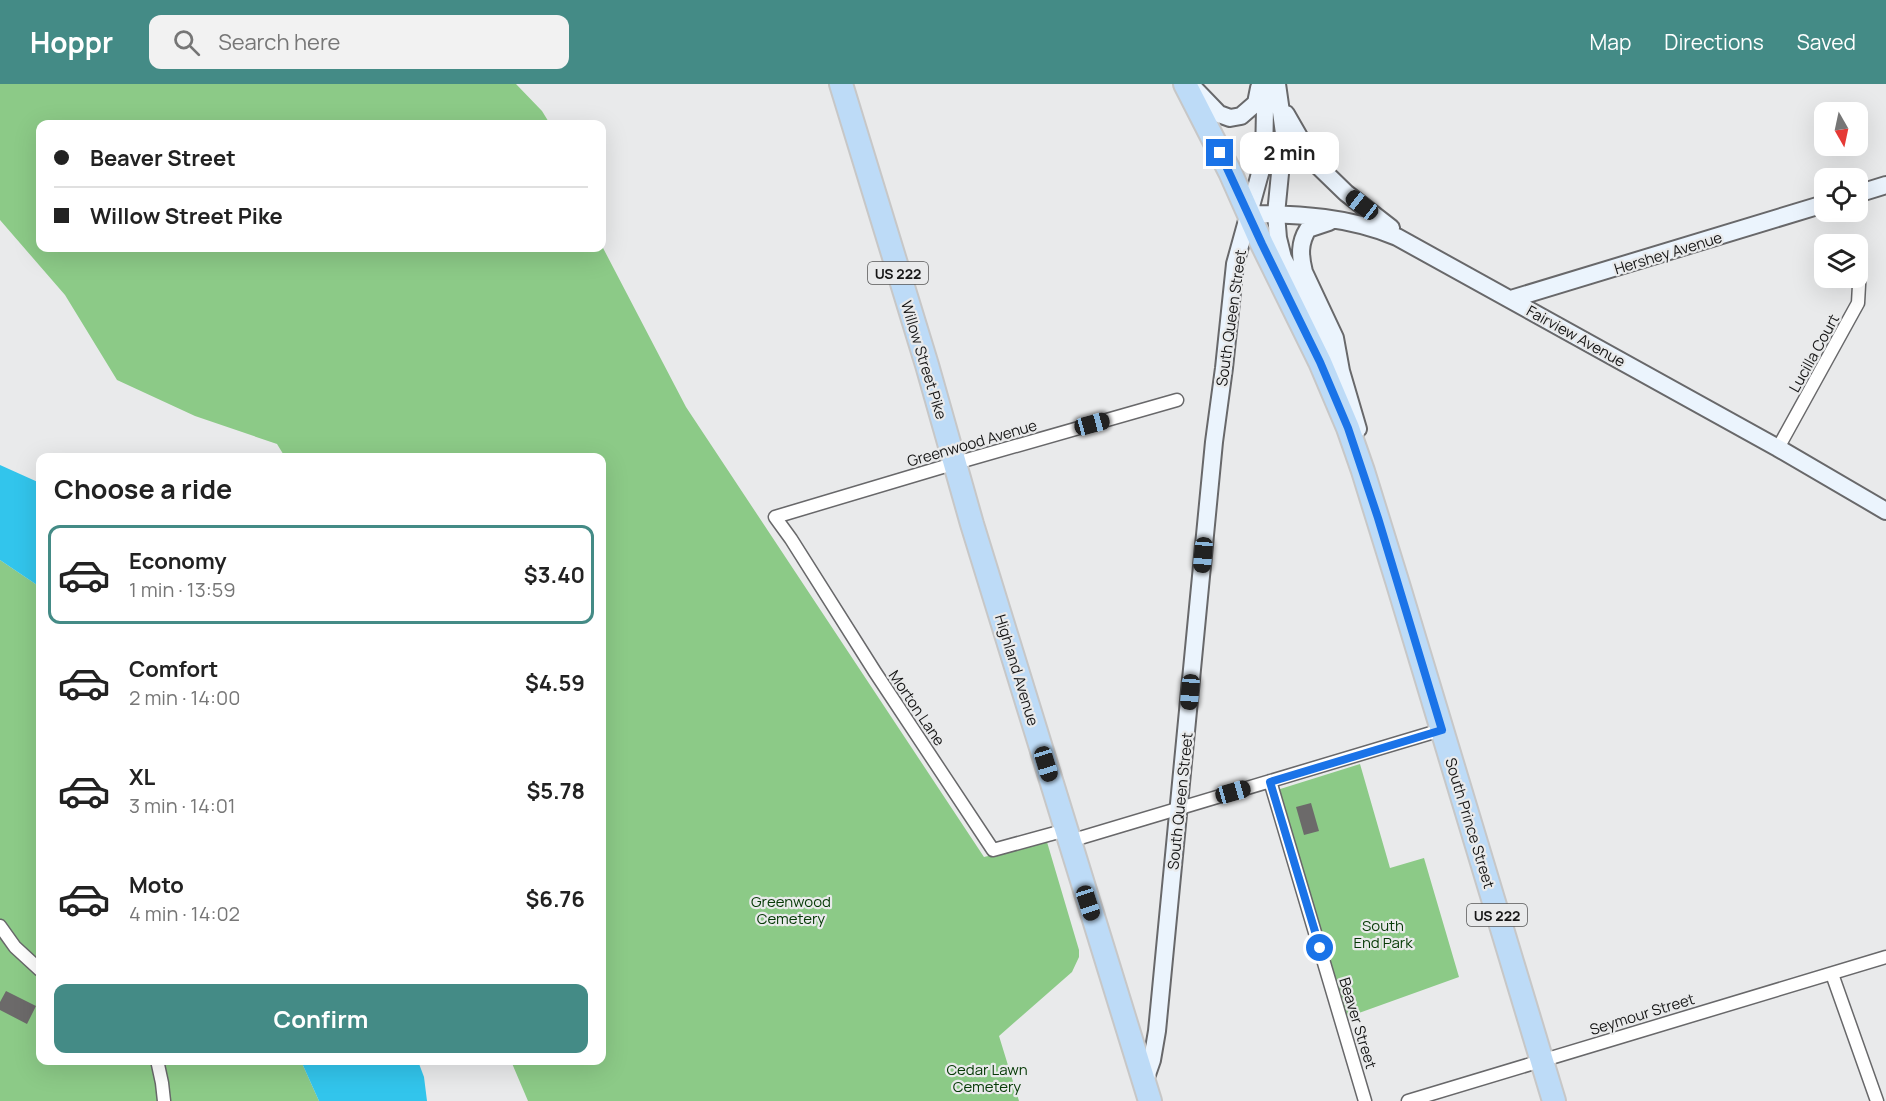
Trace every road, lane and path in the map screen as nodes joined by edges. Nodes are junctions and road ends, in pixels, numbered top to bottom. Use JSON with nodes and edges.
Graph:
{"nodes":[{"id":1,"x":841,"y":84,"type":"edge"},
{"id":2,"x":1185,"y":84,"type":"edge"},
{"id":3,"x":1190,"y":84,"type":"edge"},
{"id":4,"x":1260,"y":84,"type":"edge"},
{"id":5,"x":1278,"y":84,"type":"edge"},
{"id":6,"x":1281,"y":103,"type":"junction"},
{"id":7,"x":1886,"y":185,"type":"edge"},
{"id":8,"x":1868,"y":191,"type":"edge"},
{"id":9,"x":1814,"y":207,"type":"edge"},
{"id":10,"x":1248,"y":214,"type":"junction"},
{"id":11,"x":1276,"y":214,"type":"junction"},
{"id":12,"x":1339,"y":220,"type":"junction"},
{"id":13,"x":1410,"y":243,"type":"junction"},
{"id":14,"x":1859,"y":288,"type":"edge"},
{"id":15,"x":1511,"y":299,"type":"junction"},
{"id":16,"x":1341,"y":371,"type":"junction"},
{"id":17,"x":1177,"y":400,"type":"dead end"},
{"id":18,"x":1778,"y":448,"type":"junction"},
{"id":19,"x":956,"y":463,"type":"junction"},
{"id":20,"x":1363,"y":471,"type":"junction"},
{"id":21,"x":1886,"y":511,"type":"edge"},
{"id":22,"x":776,"y":518,"type":"joint"},
{"id":23,"x":1442,"y":730,"type":"junction"},
{"id":24,"x":1270,"y":782,"type":"junction"},
{"id":25,"x":1179,"y":809,"type":"junction"},
{"id":26,"x":1068,"y":835,"type":"junction"},
{"id":27,"x":0,"y":926,"type":"edge"},
{"id":28,"x":1886,"y":957,"type":"edge"},
{"id":29,"x":36,"y":966,"type":"edge"},
{"id":30,"x":1832,"y":974,"type":"junction"},
{"id":31,"x":1541,"y":1060,"type":"junction"},
{"id":32,"x":158,"y":1065,"type":"edge"},
{"id":33,"x":1147,"y":1092,"type":"edge"},
{"id":34,"x":164,"y":1101,"type":"edge"},
{"id":35,"x":1365,"y":1101,"type":"edge"},
{"id":36,"x":1408,"y":1101,"type":"edge"},
{"id":37,"x":1554,"y":1101,"type":"edge"},
{"id":38,"x":1877,"y":1101,"type":"edge"}],
"edges":[{"from":1,"to":19,"type":"highway","name":"Willow Street Pike","number":"US 222"},
{"from":2,"to":10,"type":"highway","number":"US 222"},
{"from":3,"to":4,"type":"main road"},
{"from":4,"to":10,"type":"main road","name":"South Queen Street"},
{"from":5,"to":6,"type":"main road"},
{"from":6,"to":11,"type":"main road"},
{"from":6,"to":13,"type":"main road"},
{"from":7,"to":8,"type":"main road"},
{"from":9,"to":15,"type":"main road","name":"Hershey Avenue"},
{"from":10,"to":11,"type":"main road","name":"Fairview Avenue"},
{"from":10,"to":20,"type":"highway","name":"South Prince Street","number":"US 222"},
{"from":10,"to":25,"type":"main road","name":"South Queen Street"},
{"from":11,"to":12,"type":"main road","name":"Fairview Avenue"},
{"from":11,"to":16,"type":"main road"},
{"from":12,"to":13,"type":"main road","name":"Fairview Avenue"},
{"from":12,"to":16,"type":"main road"},
{"from":13,"to":15,"type":"main road","name":"Fairview Avenue"},
{"from":14,"to":18,"type":"street","name":"Lucilla Court"},
{"from":15,"to":18,"type":"main road","name":"Fairview Avenue"},
{"from":16,"to":20,"type":"main road"},
{"from":17,"to":19,"type":"street","name":"Greenwood Avenue"},
{"from":18,"to":21,"type":"main road","name":"Fairview Avenue"},
{"from":19,"to":22,"type":"street","name":"Greenwood Avenue"},
{"from":19,"to":26,"type":"highway","name":"Highland Avenue","number":"US 222"},
{"from":20,"to":23,"type":"highway","name":"South Prince Street","number":"US 222"},
{"from":22,"to":26,"type":"street","name":"Morton Lane"},
{"from":23,"to":24,"type":"street"},
{"from":23,"to":31,"type":"highway","name":"South Prince Street","number":"US 222"},
{"from":24,"to":25,"type":"street"},
{"from":24,"to":35,"type":"street","name":"Beaver Street"},
{"from":25,"to":26,"type":"street"},
{"from":25,"to":33,"type":"main road","name":"South Queen Street"},
{"from":26,"to":33,"type":"highway","name":"Highland Avenue","number":"US 222"},
{"from":27,"to":29,"type":"street"},
{"from":28,"to":30,"type":"street","name":"Seymour Street"},
{"from":30,"to":31,"type":"street","name":"Seymour Street"},
{"from":30,"to":38,"type":"street"},
{"from":31,"to":36,"type":"street","name":"Seymour Street"},
{"from":31,"to":37,"type":"highway","name":"South Prince Street","number":"US 222"},
{"from":32,"to":34,"type":"street"}]}
